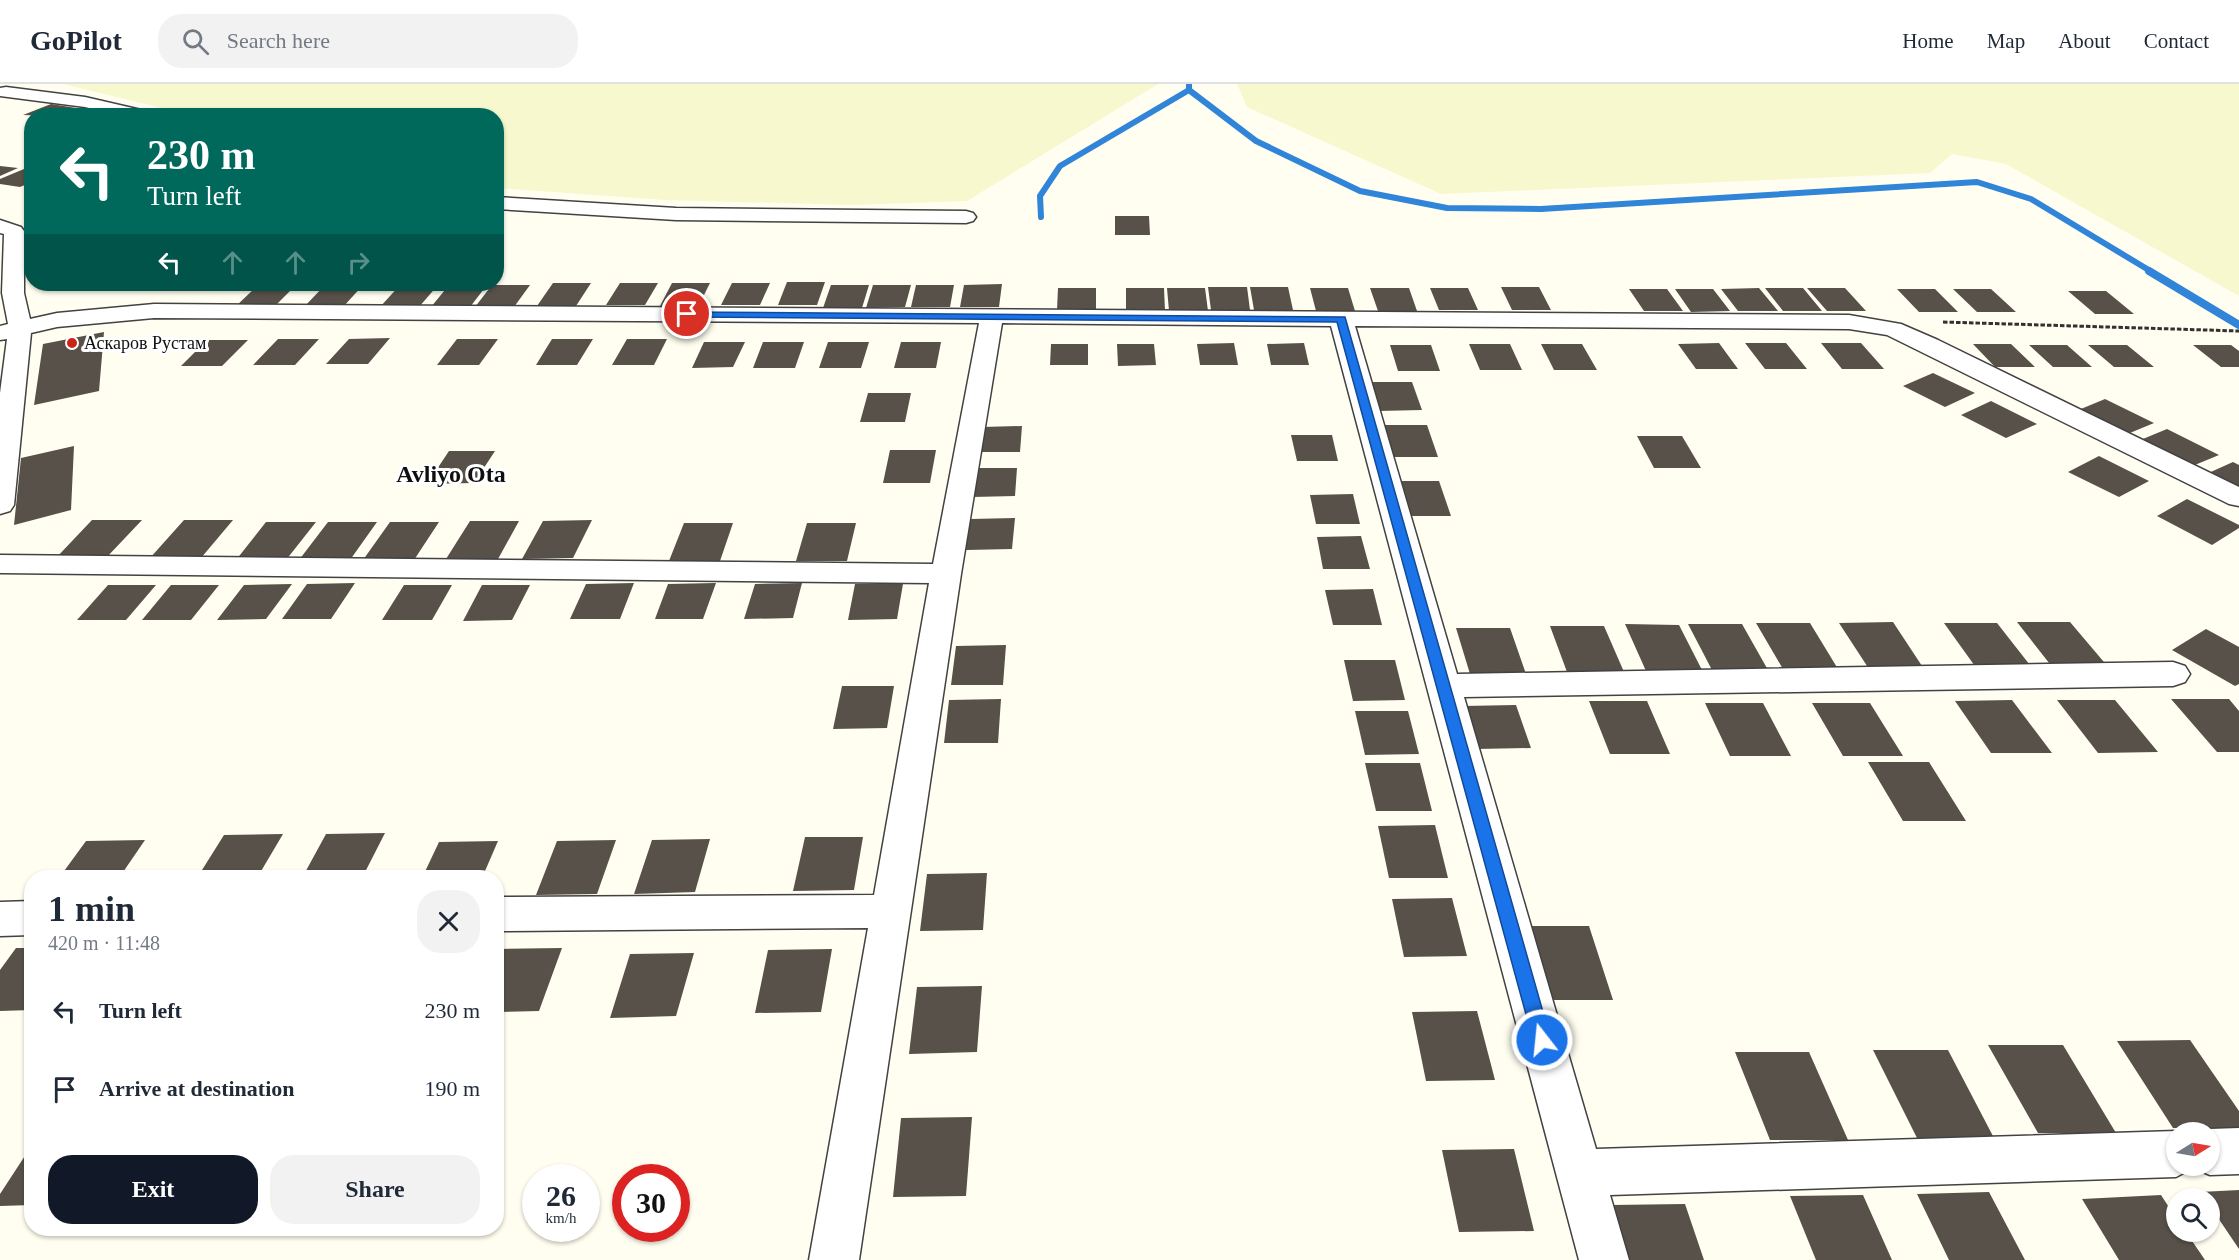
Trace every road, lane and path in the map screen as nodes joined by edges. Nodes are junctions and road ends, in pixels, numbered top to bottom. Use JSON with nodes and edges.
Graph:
{"nodes":[{"id":1,"x":24,"y":84,"type":"edge"},
{"id":2,"x":3,"y":94,"type":"edge"},
{"id":3,"x":110,"y":108,"type":"edge"},
{"id":4,"x":504,"y":203,"type":"edge"},
{"id":5,"x":966,"y":217,"type":"dead end"},
{"id":6,"x":0,"y":226,"type":"edge"},
{"id":7,"x":992,"y":315,"type":"junction"},
{"id":8,"x":1341,"y":319,"type":"junction"},
{"id":9,"x":1893,"y":329,"type":"junction"},
{"id":10,"x":10,"y":330,"type":"edge"},
{"id":11,"x":2239,"y":331,"type":"edge"},
{"id":12,"x":2239,"y":498,"type":"edge"},
{"id":13,"x":0,"y":505,"type":"edge"},
{"id":14,"x":0,"y":564,"type":"edge"},
{"id":15,"x":946,"y":574,"type":"junction"},
{"id":16,"x":2173,"y":674,"type":"dead end"},
{"id":17,"x":1443,"y":686,"type":"junction"},
{"id":18,"x":891,"y":911,"type":"junction"},
{"id":19,"x":504,"y":914,"type":"edge"},
{"id":20,"x":24,"y":918,"type":"edge"},
{"id":21,"x":0,"y":919,"type":"edge"},
{"id":22,"x":2239,"y":1151,"type":"edge"},
{"id":23,"x":2220,"y":1152,"type":"edge"},
{"id":24,"x":2166,"y":1154,"type":"edge"},
{"id":25,"x":1579,"y":1173,"type":"junction"},
{"id":26,"x":834,"y":1260,"type":"edge"},
{"id":27,"x":1604,"y":1260,"type":"edge"}],
"edges":[{"from":1,"to":2,"type":"street"},
{"from":2,"to":3,"type":"street"},
{"from":4,"to":5,"type":"street"},
{"from":6,"to":10,"type":"street"},
{"from":7,"to":8,"type":"street"},
{"from":7,"to":10,"type":"street"},
{"from":7,"to":15,"type":"street"},
{"from":8,"to":9,"type":"street"},
{"from":8,"to":17,"type":"street"},
{"from":9,"to":11,"type":"path"},
{"from":9,"to":12,"type":"street"},
{"from":10,"to":13,"type":"street"},
{"from":14,"to":15,"type":"street"},
{"from":15,"to":18,"type":"street"},
{"from":16,"to":17,"type":"street"},
{"from":17,"to":25,"type":"street"},
{"from":18,"to":19,"type":"street"},
{"from":18,"to":26,"type":"street"},
{"from":20,"to":21,"type":"street"},
{"from":22,"to":23,"type":"street"},
{"from":24,"to":25,"type":"street"},
{"from":25,"to":27,"type":"street"}]}
